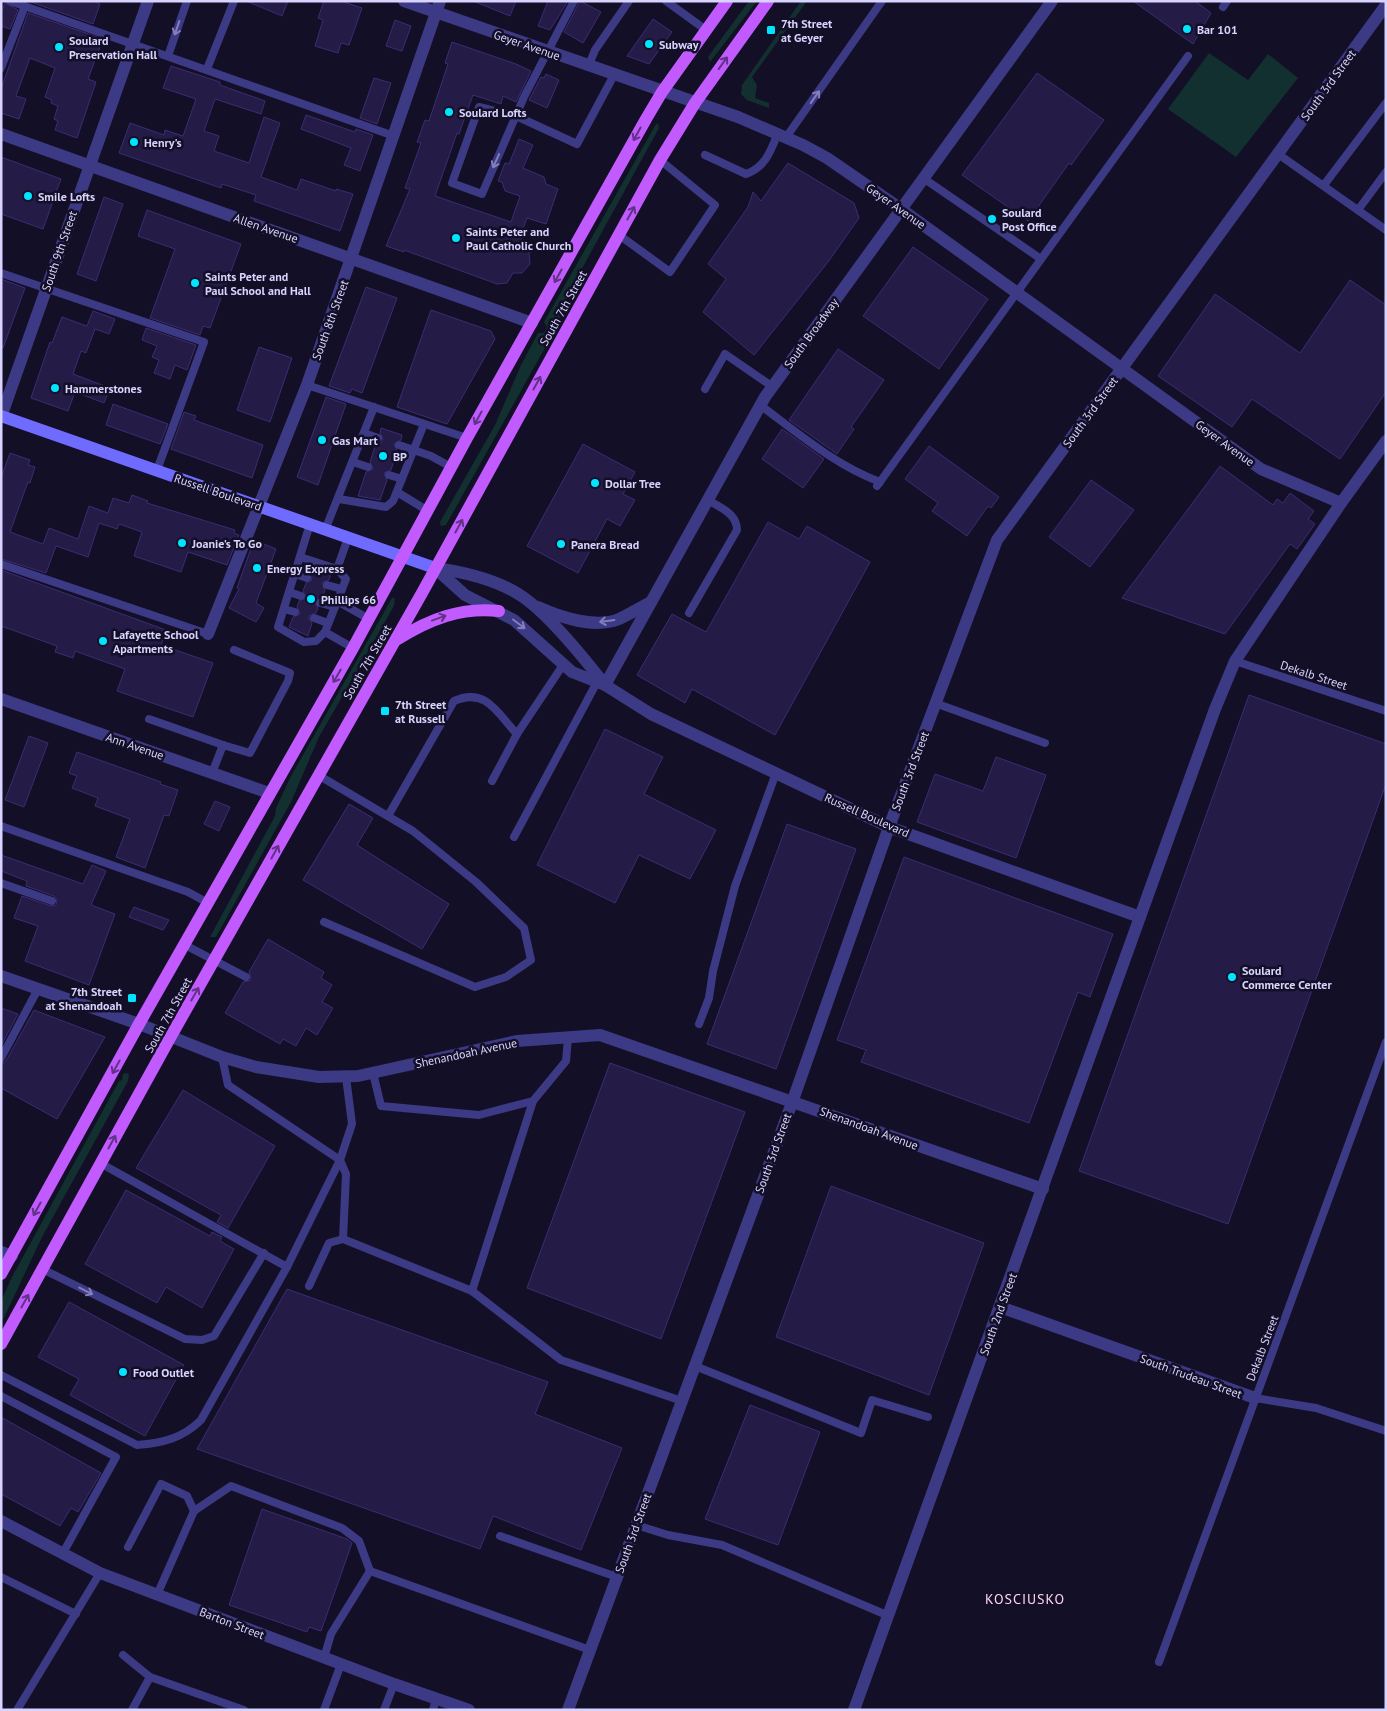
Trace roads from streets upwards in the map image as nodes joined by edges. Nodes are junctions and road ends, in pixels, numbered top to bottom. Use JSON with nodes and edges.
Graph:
{"nodes":[{"id":1,"x":148,"y":1,"type":"edge"},
{"id":2,"x":404,"y":1,"type":"edge"},
{"id":3,"x":727,"y":1,"type":"edge"},
{"id":4,"x":768,"y":1,"type":"edge"},
{"id":5,"x":1052,"y":1,"type":"edge"},
{"id":6,"x":1386,"y":5,"type":"edge"},
{"id":7,"x":438,"y":7,"type":"edge"},
{"id":8,"x":662,"y":92,"type":"junction"},
{"id":9,"x":695,"y":103,"type":"junction"},
{"id":10,"x":1,"y":134,"type":"edge"},
{"id":11,"x":89,"y":166,"type":"junction"},
{"id":12,"x":901,"y":209,"type":"junction"},
{"id":13,"x":352,"y":259,"type":"junction"},
{"id":14,"x":532,"y":323,"type":"junction"},
{"id":15,"x":1122,"y":367,"type":"junction"},
{"id":16,"x":1,"y":416,"type":"edge"},
{"id":17,"x":1386,"y":441,"type":"edge"},
{"id":18,"x":1340,"y":503,"type":"junction"},
{"id":19,"x":257,"y":506,"type":"junction"},
{"id":20,"x":402,"y":557,"type":"junction"},
{"id":21,"x":436,"y":568,"type":"junction"},
{"id":22,"x":651,"y":602,"type":"junction"},
{"id":23,"x":530,"y":603,"type":"junction"},
{"id":24,"x":499,"y":612,"type":"junction"},
{"id":25,"x":208,"y":634,"type":"road end"},
{"id":26,"x":396,"y":640,"type":"junction"},
{"id":27,"x":601,"y":684,"type":"junction"},
{"id":28,"x":1,"y":699,"type":"edge"},
{"id":29,"x":269,"y":793,"type":"junction"},
{"id":30,"x":889,"y":827,"type":"junction"},
{"id":31,"x":1140,"y":918,"type":"junction"},
{"id":32,"x":1,"y":976,"type":"edge"},
{"id":33,"x":139,"y":1024,"type":"junction"},
{"id":34,"x":171,"y":1036,"type":"junction"},
{"id":35,"x":793,"y":1100,"type":"junction"},
{"id":36,"x":1043,"y":1189,"type":"junction"},
{"id":37,"x":6,"y":1254,"type":"edge"},
{"id":38,"x":1,"y":1274,"type":"edge"},
{"id":39,"x":1000,"y":1307,"type":"junction"},
{"id":40,"x":1,"y":1344,"type":"edge"},
{"id":41,"x":1255,"y":1398,"type":"road end"},
{"id":42,"x":1,"y":1521,"type":"edge"},
{"id":43,"x":435,"y":1704,"type":"edge"},
{"id":44,"x":469,"y":1710,"type":"edge"},
{"id":45,"x":568,"y":1710,"type":"edge"},
{"id":46,"x":854,"y":1710,"type":"edge"}],
"edges":[{"from":1,"to":11,"type":"street","name":"South 9th Street"},
{"from":2,"to":7,"type":"street","name":"Geyer Avenue"},
{"from":3,"to":8,"type":"main road","name":"South 7th Street"},
{"from":9,"to":4,"type":"main road","name":"South 7th Street","one_way":true},
{"from":5,"to":12,"type":"street","name":"South Broadway"},
{"from":6,"to":15,"type":"street","name":"South 3rd Street"},
{"from":7,"to":8,"type":"street","name":"Geyer Avenue"},
{"from":7,"to":13,"type":"street","name":"South 8th Street"},
{"from":8,"to":9,"type":"street","name":"Geyer Avenue"},
{"from":8,"to":14,"type":"main road","name":"South 7th Street","one_way":true},
{"from":9,"to":12,"type":"street","name":"Geyer Avenue"},
{"from":21,"to":9,"type":"main road","name":"South 7th Street","one_way":true},
{"from":10,"to":11,"type":"street","name":"Allen Avenue"},
{"from":11,"to":13,"type":"street","name":"Allen Avenue"},
{"from":11,"to":16,"type":"street","name":"South 9th Street"},
{"from":12,"to":15,"type":"street","name":"Geyer Avenue"},
{"from":12,"to":22,"type":"street","name":"South Broadway"},
{"from":13,"to":14,"type":"street","name":"Allen Avenue"},
{"from":13,"to":19,"type":"street","name":"South 8th Street"},
{"from":14,"to":20,"type":"main road","name":"South 7th Street","one_way":true},
{"from":15,"to":18,"type":"street","name":"Geyer Avenue"},
{"from":15,"to":30,"type":"street","name":"South 3rd Street"},
{"from":16,"to":19,"type":"main road","name":"Russell Boulevard"},
{"from":17,"to":18,"type":"street"},
{"from":18,"to":31,"type":"street","name":"South 2nd Street"},
{"from":19,"to":20,"type":"main road","name":"Russell Boulevard"},
{"from":19,"to":25,"type":"street","name":"South 8th Street"},
{"from":20,"to":21,"type":"main road","name":"Russell Boulevard"},
{"from":20,"to":29,"type":"main road","name":"South 7th Street","one_way":true},
{"from":21,"to":23,"type":"street","name":"Russell Boulevard"},
{"from":21,"to":24,"type":"street","name":"Russell Boulevard"},
{"from":21,"to":26,"type":"main road","name":"South 7th Street"},
{"from":22,"to":23,"type":"street","one_way":true},
{"from":22,"to":27,"type":"street","name":"South Broadway"},
{"from":23,"to":27,"type":"street","name":"Russell Boulevard"},
{"from":26,"to":24,"type":"main road","one_way":true},
{"from":24,"to":27,"type":"street","name":"Russell Boulevard","one_way":true},
{"from":34,"to":26,"type":"main road","name":"South 7th Street","one_way":true},
{"from":27,"to":30,"type":"street","name":"Russell Boulevard"},
{"from":28,"to":29,"type":"street","name":"Ann Avenue"},
{"from":29,"to":33,"type":"main road","name":"South 7th Street"},
{"from":30,"to":31,"type":"street","name":"Russell Boulevard"},
{"from":30,"to":35,"type":"street","name":"South 3rd Street"},
{"from":31,"to":36,"type":"street","name":"South 2nd Street"},
{"from":32,"to":33,"type":"street","name":"Shenandoah Avenue"},
{"from":33,"to":34,"type":"street","name":"Shenandoah Avenue"},
{"from":33,"to":37,"type":"main road","name":"South 7th Street","one_way":true},
{"from":34,"to":35,"type":"street","name":"Shenandoah Avenue"},
{"from":40,"to":34,"type":"main road","name":"South 7th Street","one_way":true},
{"from":35,"to":36,"type":"street","name":"Shenandoah Avenue"},
{"from":35,"to":45,"type":"street","name":"South 3rd Street"},
{"from":36,"to":39,"type":"street","name":"South 2nd Street"},
{"from":37,"to":38,"type":"main road","name":"South 7th Street"},
{"from":39,"to":41,"type":"street","name":"South Trudeau Street"},
{"from":39,"to":46,"type":"street","name":"South 2nd Street"},
{"from":42,"to":43,"type":"street","name":"Barton Street"},
{"from":43,"to":44,"type":"street","name":"Barton Street"}]}
